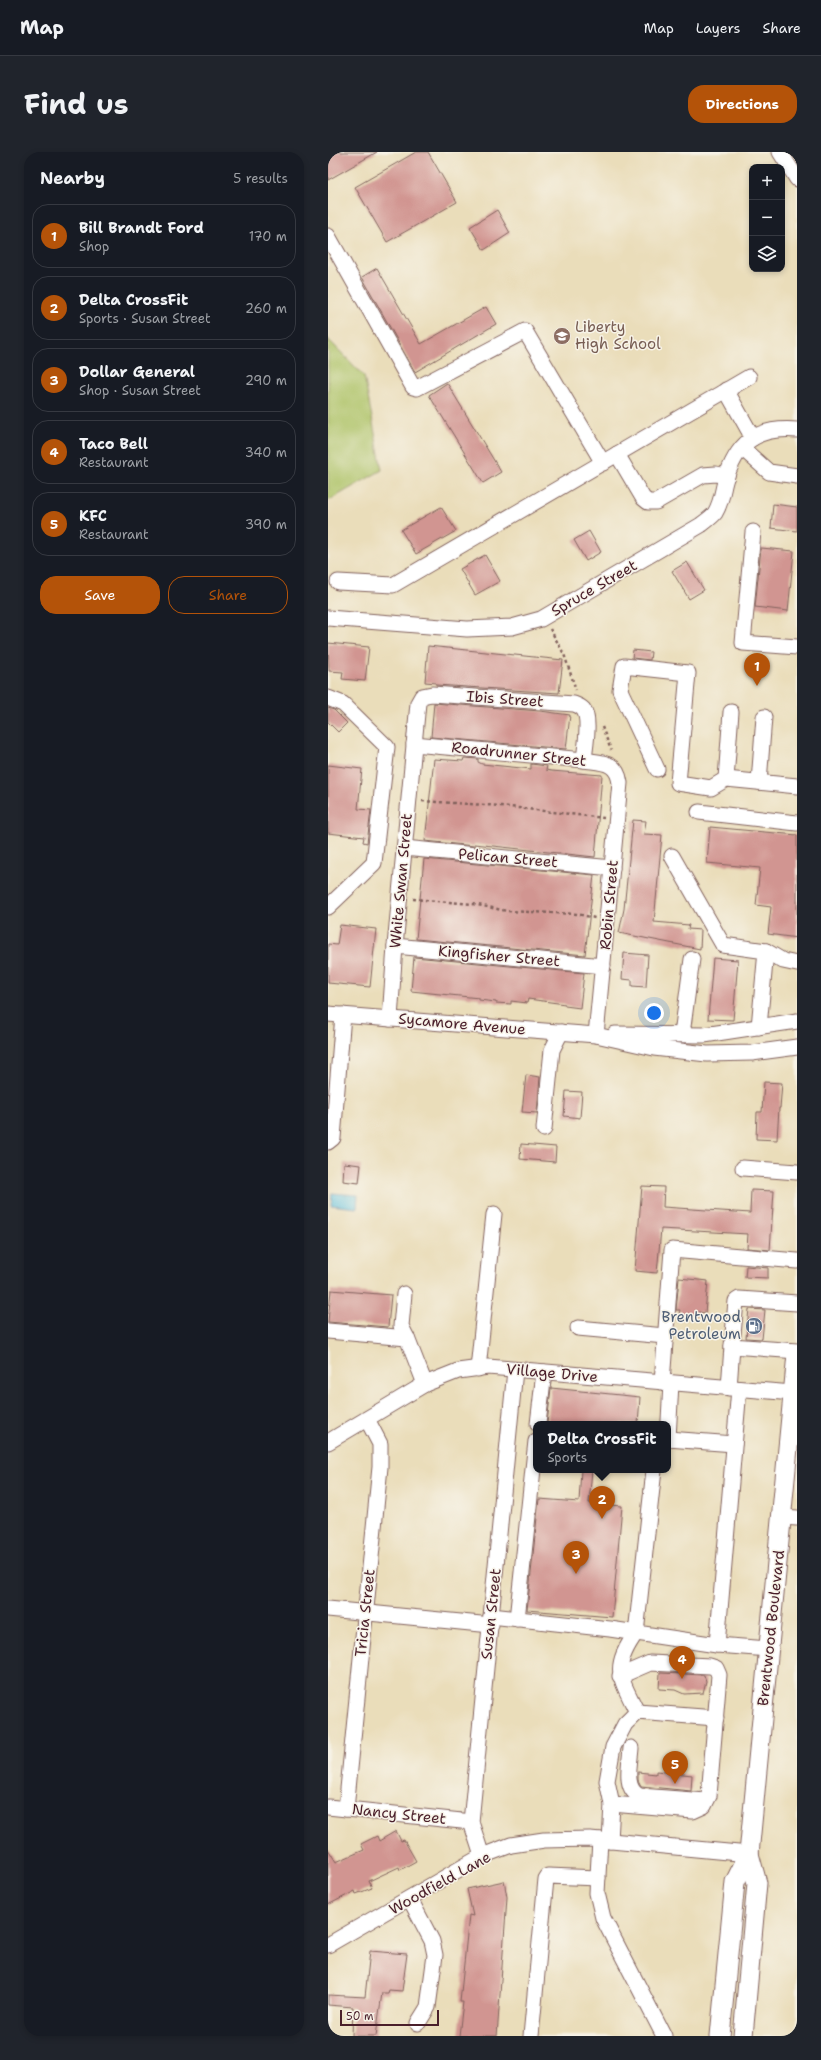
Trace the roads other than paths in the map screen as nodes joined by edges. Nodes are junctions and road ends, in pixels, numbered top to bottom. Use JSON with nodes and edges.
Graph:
{"nodes":[{"id":1,"x":780,"y":152,"type":"edge"},
{"id":2,"x":797,"y":179,"type":"edge"},
{"id":3,"x":328,"y":236,"type":"edge"},
{"id":4,"x":749,"y":377,"type":"dead end"},
{"id":5,"x":726,"y":390,"type":"junction"},
{"id":6,"x":797,"y":430,"type":"edge"},
{"id":7,"x":748,"y":443,"type":"junction"},
{"id":8,"x":617,"y":454,"type":"junction"},
{"id":9,"x":603,"y":463,"type":"junction"},
{"id":10,"x":726,"y":476,"type":"junction"},
{"id":11,"x":797,"y":476,"type":"edge"},
{"id":12,"x":753,"y":532,"type":"dead end"},
{"id":13,"x":338,"y":582,"type":"dead end"},
{"id":14,"x":328,"y":618,"type":"edge"},
{"id":15,"x":797,"y":647,"type":"edge"},
{"id":16,"x":328,"y":698,"type":"edge"},
{"id":17,"x":731,"y":712,"type":"dead end"},
{"id":18,"x":764,"y":717,"type":"dead end"},
{"id":19,"x":414,"y":744,"type":"junction"},
{"id":20,"x":584,"y":760,"type":"junction"},
{"id":21,"x":657,"y":769,"type":"dead end"},
{"id":22,"x":619,"y":775,"type":"joint"},
{"id":23,"x":726,"y":779,"type":"junction"},
{"id":24,"x":759,"y":782,"type":"junction"},
{"id":25,"x":797,"y":786,"type":"edge"},
{"id":26,"x":699,"y":812,"type":"dead end"},
{"id":27,"x":797,"y":823,"type":"edge"},
{"id":28,"x":404,"y":848,"type":"junction"},
{"id":29,"x":672,"y":856,"type":"dead end"},
{"id":30,"x":612,"y":868,"type":"junction"},
{"id":31,"x":328,"y":907,"type":"edge"},
{"id":32,"x":394,"y":946,"type":"junction"},
{"id":33,"x":766,"y":951,"type":"junction"},
{"id":34,"x":692,"y":959,"type":"dead end"},
{"id":35,"x":797,"y":964,"type":"edge"},
{"id":36,"x":603,"y":966,"type":"junction"},
{"id":37,"x":328,"y":1014,"type":"edge"},
{"id":38,"x":343,"y":1015,"type":"junction"},
{"id":39,"x":390,"y":1018,"type":"junction"},
{"id":40,"x":797,"y":1021,"type":"edge"},
{"id":41,"x":759,"y":1027,"type":"junction"},
{"id":42,"x":561,"y":1032,"type":"junction"},
{"id":43,"x":682,"y":1034,"type":"junction"},
{"id":44,"x":596,"y":1035,"type":"junction"},
{"id":45,"x":797,"y":1047,"type":"edge"},
{"id":46,"x":544,"y":1129,"type":"dead end"},
{"id":47,"x":328,"y":1142,"type":"edge"},
{"id":48,"x":743,"y":1168,"type":"dead end"},
{"id":49,"x":797,"y":1172,"type":"edge"},
{"id":50,"x":494,"y":1214,"type":"dead end"},
{"id":51,"x":797,"y":1261,"type":"edge"},
{"id":52,"x":404,"y":1294,"type":"dead end"},
{"id":53,"x":797,"y":1303,"type":"edge"},
{"id":54,"x":578,"y":1328,"type":"dead end"},
{"id":55,"x":328,"y":1331,"type":"edge"},
{"id":56,"x":665,"y":1336,"type":"junction"},
{"id":57,"x":407,"y":1338,"type":"junction"},
{"id":58,"x":732,"y":1346,"type":"junction"},
{"id":59,"x":797,"y":1351,"type":"edge"},
{"id":60,"x":797,"y":1354,"type":"edge"},
{"id":61,"x":478,"y":1369,"type":"junction"},
{"id":62,"x":515,"y":1370,"type":"junction"},
{"id":63,"x":544,"y":1372,"type":"junction"},
{"id":64,"x":666,"y":1382,"type":"junction"},
{"id":65,"x":425,"y":1384,"type":"junction"},
{"id":66,"x":734,"y":1388,"type":"junction"},
{"id":67,"x":794,"y":1393,"type":"junction"},
{"id":68,"x":367,"y":1419,"type":"junction"},
{"id":69,"x":538,"y":1421,"type":"edge"},
{"id":70,"x":667,"y":1421,"type":"edge"},
{"id":71,"x":671,"y":1439,"type":"edge"},
{"id":72,"x":328,"y":1442,"type":"edge"},
{"id":73,"x":734,"y":1444,"type":"junction"},
{"id":74,"x":533,"y":1469,"type":"edge"},
{"id":75,"x":654,"y":1473,"type":"edge"},
{"id":76,"x":789,"y":1517,"type":"edge"},
{"id":77,"x":328,"y":1609,"type":"edge"},
{"id":78,"x":365,"y":1613,"type":"junction"},
{"id":79,"x":517,"y":1619,"type":"junction"},
{"id":80,"x":491,"y":1620,"type":"junction"},
{"id":81,"x":636,"y":1632,"type":"junction"},
{"id":82,"x":717,"y":1645,"type":"junction"},
{"id":83,"x":769,"y":1649,"type":"junction"},
{"id":84,"x":620,"y":1676,"type":"junction"},
{"id":85,"x":716,"y":1711,"type":"junction"},
{"id":86,"x":637,"y":1712,"type":"junction"},
{"id":87,"x":631,"y":1748,"type":"dead end"},
{"id":88,"x":706,"y":1801,"type":"junction"},
{"id":89,"x":612,"y":1804,"type":"junction"},
{"id":90,"x":328,"y":1807,"type":"edge"},
{"id":91,"x":346,"y":1809,"type":"junction"},
{"id":92,"x":470,"y":1822,"type":"junction"},
{"id":93,"x":605,"y":1840,"type":"junction"},
{"id":94,"x":749,"y":1854,"type":"junction"},
{"id":95,"x":482,"y":1856,"type":"junction"},
{"id":96,"x":598,"y":1878,"type":"junction"},
{"id":97,"x":410,"y":1900,"type":"junction"},
{"id":98,"x":328,"y":1945,"type":"edge"},
{"id":99,"x":418,"y":2023,"type":"dead end"},
{"id":100,"x":531,"y":2036,"type":"edge"},
{"id":101,"x":664,"y":2036,"type":"edge"},
{"id":102,"x":720,"y":2036,"type":"edge"},
{"id":103,"x":743,"y":2036,"type":"edge"}],
"edges":[{"from":1,"to":2,"type":"street"},
{"from":3,"to":9,"type":"street"},
{"from":4,"to":5,"type":"street"},
{"from":5,"to":7,"type":"street"},
{"from":5,"to":8,"type":"street"},
{"from":6,"to":7,"type":"street"},
{"from":7,"to":10,"type":"street","name":"Spruce Street"},
{"from":7,"to":11,"type":"street"},
{"from":8,"to":9,"type":"street"},
{"from":8,"to":10,"type":"street"},
{"from":9,"to":13,"type":"street"},
{"from":10,"to":14,"type":"street","name":"Spruce Street"},
{"from":12,"to":15,"type":"street"},
{"from":16,"to":31,"type":"street"},
{"from":17,"to":23,"type":"street"},
{"from":18,"to":24,"type":"street"},
{"from":19,"to":20,"type":"street","name":"Roadrunner Street"},
{"from":19,"to":20,"type":"street","name":"Ibis Street"},
{"from":19,"to":28,"type":"street","name":"White Swan Street"},
{"from":20,"to":22,"type":"street","name":"Roadrunner Street"},
{"from":21,"to":23,"type":"street"},
{"from":22,"to":30,"type":"street","name":"Robin Street"},
{"from":23,"to":24,"type":"street"},
{"from":24,"to":25,"type":"street"},
{"from":26,"to":27,"type":"street"},
{"from":28,"to":30,"type":"street","name":"Pelican Street"},
{"from":28,"to":32,"type":"street","name":"White Swan Street"},
{"from":29,"to":33,"type":"street"},
{"from":30,"to":36,"type":"street","name":"Robin Street"},
{"from":32,"to":36,"type":"street","name":"Kingfisher Street"},
{"from":32,"to":39,"type":"street","name":"White Swan Street"},
{"from":33,"to":35,"type":"street"},
{"from":33,"to":41,"type":"street"},
{"from":34,"to":43,"type":"street"},
{"from":36,"to":44,"type":"street","name":"Robin Street"},
{"from":37,"to":38,"type":"street","name":"Sycamore Avenue"},
{"from":38,"to":39,"type":"street","name":"Sycamore Avenue"},
{"from":38,"to":47,"type":"street"},
{"from":39,"to":42,"type":"street","name":"Sycamore Avenue"},
{"from":40,"to":41,"type":"street","name":"Sycamore Avenue"},
{"from":41,"to":43,"type":"street","name":"Sycamore Avenue"},
{"from":42,"to":44,"type":"street","name":"Sycamore Avenue"},
{"from":42,"to":46,"type":"street"},
{"from":43,"to":44,"type":"street","name":"Sycamore Avenue"},
{"from":44,"to":45,"type":"street","name":"Sycamore Avenue"},
{"from":48,"to":49,"type":"street"},
{"from":50,"to":61,"type":"street"},
{"from":51,"to":56,"type":"street"},
{"from":52,"to":57,"type":"street"},
{"from":53,"to":58,"type":"street"},
{"from":54,"to":56,"type":"street"},
{"from":55,"to":57,"type":"street"},
{"from":56,"to":64,"type":"street"},
{"from":57,"to":65,"type":"street"},
{"from":58,"to":59,"type":"street"},
{"from":58,"to":66,"type":"street"},
{"from":60,"to":67,"type":"main road","name":"Brentwood Boulevard"},
{"from":61,"to":62,"type":"street","name":"Village Drive"},
{"from":61,"to":65,"type":"street","name":"Village Drive"},
{"from":62,"to":63,"type":"street","name":"Village Drive"},
{"from":62,"to":80,"type":"street","name":"Susan Street"},
{"from":63,"to":64,"type":"street","name":"Village Drive"},
{"from":63,"to":69,"type":"street"},
{"from":64,"to":66,"type":"street","name":"Village Drive"},
{"from":64,"to":70,"type":"street"},
{"from":65,"to":68,"type":"street","name":"Village Drive"},
{"from":66,"to":67,"type":"street","name":"Village Drive"},
{"from":66,"to":73,"type":"street"},
{"from":67,"to":76,"type":"main road","name":"Brentwood Boulevard"},
{"from":68,"to":72,"type":"street","name":"Village Drive"},
{"from":68,"to":78,"type":"street","name":"Tricia Street"},
{"from":71,"to":73,"type":"street"},
{"from":73,"to":82,"type":"street"},
{"from":74,"to":79,"type":"street"},
{"from":75,"to":81,"type":"street"},
{"from":76,"to":83,"type":"main road","name":"Brentwood Boulevard"},
{"from":77,"to":78,"type":"street"},
{"from":78,"to":80,"type":"street"},
{"from":78,"to":91,"type":"street","name":"Tricia Street"},
{"from":79,"to":80,"type":"street"},
{"from":79,"to":81,"type":"street"},
{"from":80,"to":92,"type":"street","name":"Susan Street"},
{"from":81,"to":82,"type":"street"},
{"from":81,"to":84,"type":"street"},
{"from":82,"to":83,"type":"street"},
{"from":83,"to":94,"type":"main road","name":"Brentwood Boulevard"},
{"from":84,"to":85,"type":"street"},
{"from":84,"to":86,"type":"street"},
{"from":85,"to":86,"type":"street"},
{"from":85,"to":88,"type":"street"},
{"from":86,"to":89,"type":"street"},
{"from":87,"to":88,"type":"street"},
{"from":88,"to":89,"type":"street"},
{"from":89,"to":93,"type":"street"},
{"from":90,"to":91,"type":"street","name":"Nancy Street"},
{"from":91,"to":92,"type":"street","name":"Nancy Street"},
{"from":92,"to":95,"type":"street","name":"Susan Street"},
{"from":93,"to":94,"type":"street","name":"Woodfield Lane"},
{"from":93,"to":95,"type":"street","name":"Woodfield Lane"},
{"from":93,"to":96,"type":"street"},
{"from":94,"to":102,"type":"main road","name":"Brentwood Boulevard"},
{"from":94,"to":103,"type":"main road","name":"Brentwood Boulevard"},
{"from":95,"to":97,"type":"street","name":"Woodfield Lane"},
{"from":96,"to":100,"type":"street"},
{"from":96,"to":101,"type":"street"},
{"from":97,"to":98,"type":"street","name":"Woodfield Lane"},
{"from":97,"to":99,"type":"street"}]}
